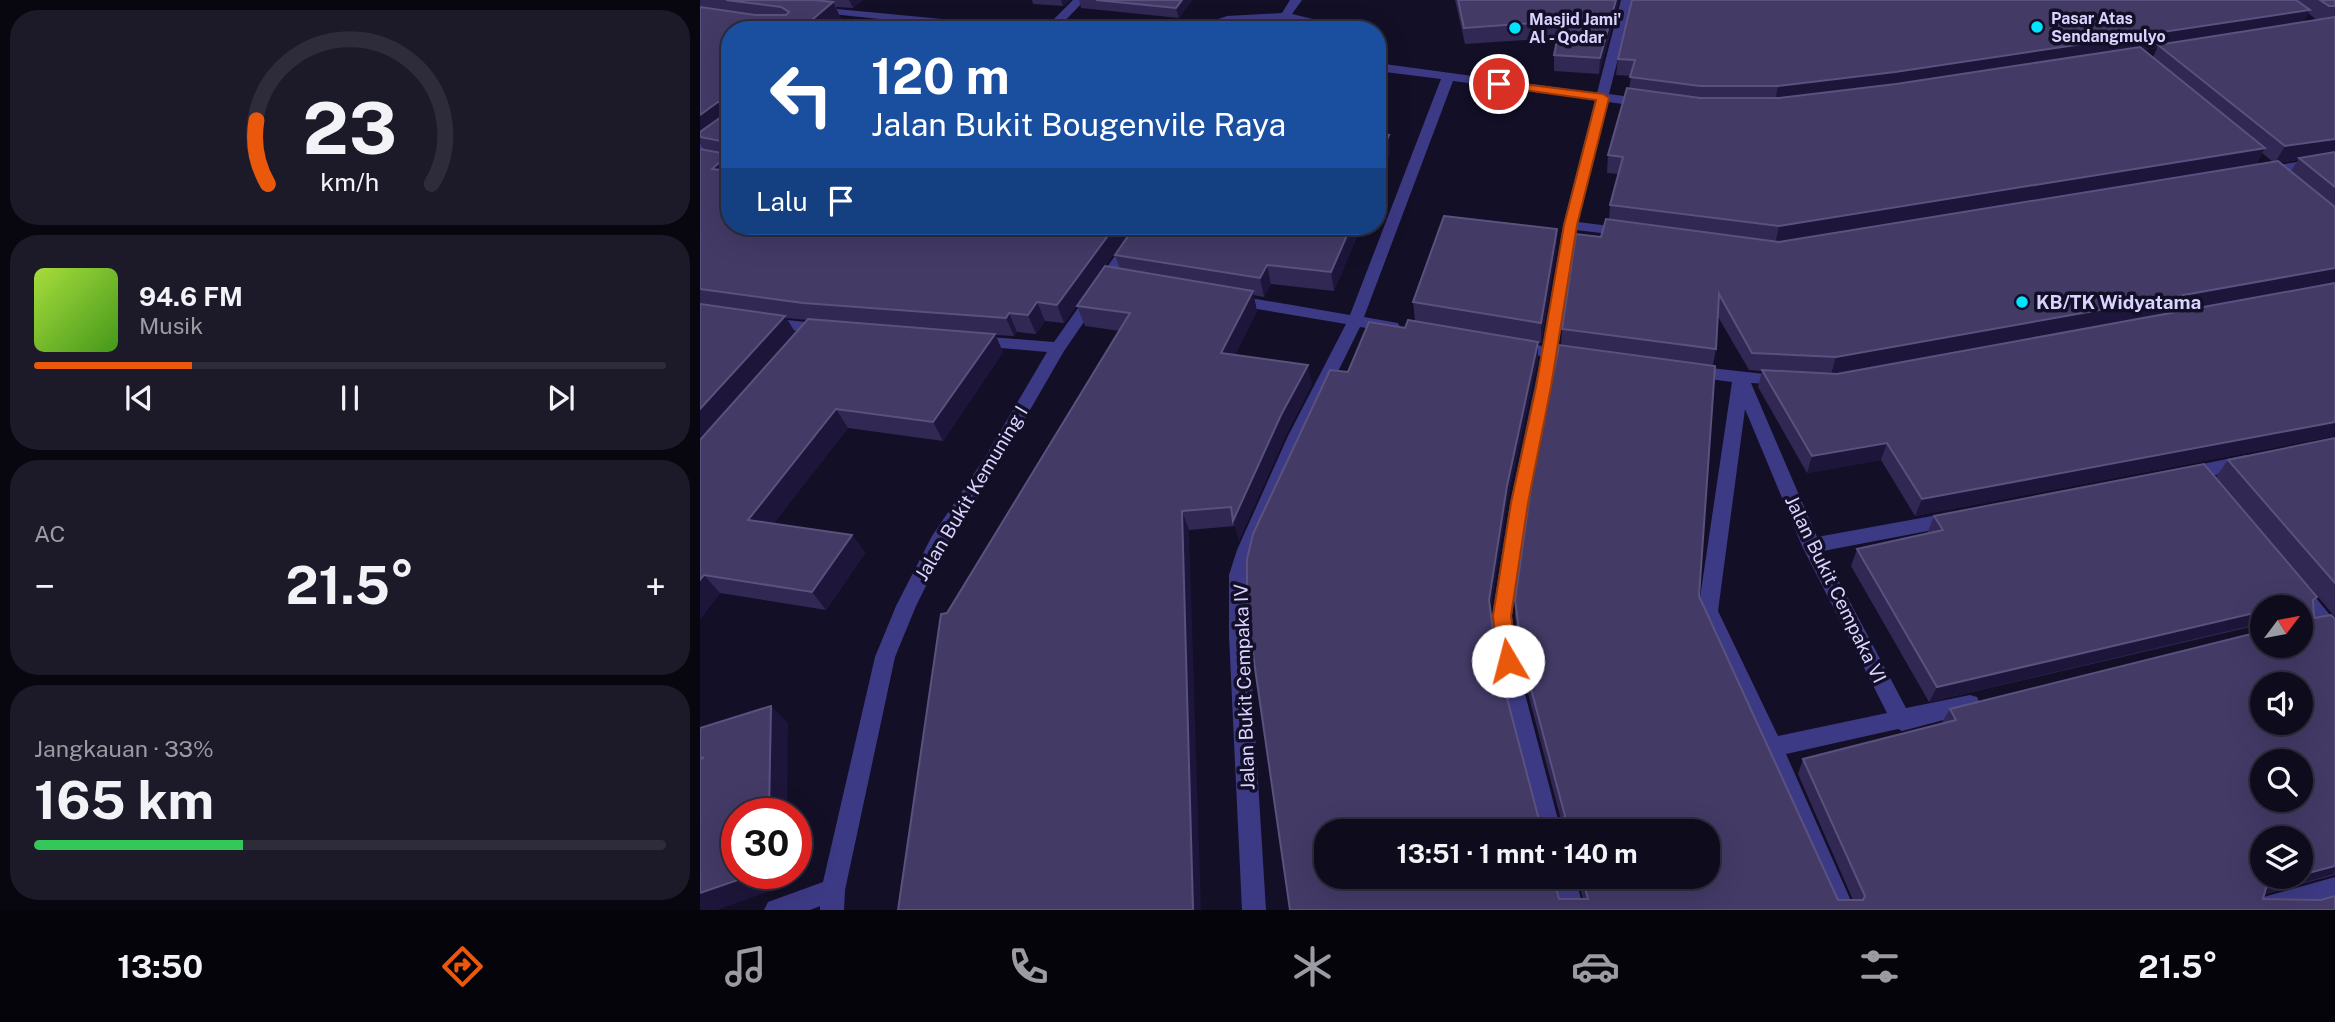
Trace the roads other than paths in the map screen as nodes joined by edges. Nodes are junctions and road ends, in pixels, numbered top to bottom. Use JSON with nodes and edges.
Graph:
{"nodes":[{"id":1,"x":886,"y":0,"type":"edge"},
{"id":2,"x":1079,"y":0,"type":"edge"},
{"id":3,"x":1296,"y":0,"type":"edge"},
{"id":4,"x":1630,"y":4,"type":"edge"},
{"id":5,"x":805,"y":9,"type":"edge"},
{"id":6,"x":867,"y":15,"type":"junction"},
{"id":7,"x":1285,"y":16,"type":"junction"},
{"id":8,"x":931,"y":21,"type":"edge"},
{"id":9,"x":1058,"y":21,"type":"edge"},
{"id":10,"x":1226,"y":21,"type":"edge"},
{"id":11,"x":1310,"y":21,"type":"edge"},
{"id":12,"x":1386,"y":68,"type":"edge"},
{"id":13,"x":1448,"y":77,"type":"junction"},
{"id":14,"x":1603,"y":98,"type":"junction"},
{"id":15,"x":1657,"y":104,"type":"edge"},
{"id":16,"x":721,"y":136,"type":"edge"},
{"id":17,"x":703,"y":157,"type":"edge"},
{"id":18,"x":2335,"y":160,"type":"edge"},
{"id":19,"x":2248,"y":174,"type":"edge"},
{"id":20,"x":1570,"y":225,"type":"junction"},
{"id":21,"x":1643,"y":234,"type":"edge"},
{"id":22,"x":1138,"y":235,"type":"edge"},
{"id":23,"x":1218,"y":297,"type":"edge"},
{"id":24,"x":751,"y":320,"type":"edge"},
{"id":25,"x":1355,"y":321,"type":"junction"},
{"id":26,"x":814,"y":329,"type":"junction"},
{"id":27,"x":1407,"y":329,"type":"edge"},
{"id":28,"x":841,"y":331,"type":"edge"},
{"id":29,"x":963,"y":340,"type":"edge"},
{"id":30,"x":1497,"y":344,"type":"edge"},
{"id":31,"x":1058,"y":348,"type":"junction"},
{"id":32,"x":797,"y":349,"type":"edge"},
{"id":33,"x":1549,"y":353,"type":"junction"},
{"id":34,"x":1590,"y":358,"type":"edge"},
{"id":35,"x":1672,"y":369,"type":"edge"},
{"id":36,"x":1741,"y":378,"type":"junction"},
{"id":37,"x":1805,"y":382,"type":"edge"},
{"id":38,"x":2260,"y":459,"type":"edge"},
{"id":39,"x":2198,"y":472,"type":"junction"},
{"id":40,"x":2171,"y":477,"type":"edge"},
{"id":41,"x":2216,"y":493,"type":"edge"},
{"id":42,"x":1971,"y":516,"type":"edge"},
{"id":43,"x":1811,"y":546,"type":"junction"},
{"id":44,"x":2287,"y":577,"type":"edge"},
{"id":45,"x":2329,"y":627,"type":"edge"},
{"id":46,"x":1996,"y":698,"type":"edge"},
{"id":47,"x":1902,"y":721,"type":"junction"},
{"id":48,"x":1772,"y":747,"type":"junction"},
{"id":49,"x":1547,"y":819,"type":"edge"},
{"id":50,"x":1567,"y":889,"type":"edge"},
{"id":51,"x":2335,"y":889,"type":"edge"},
{"id":52,"x":833,"y":900,"type":"edge"},
{"id":53,"x":776,"y":910,"type":"edge"},
{"id":54,"x":1254,"y":910,"type":"edge"},
{"id":55,"x":1573,"y":910,"type":"edge"},
{"id":56,"x":1843,"y":910,"type":"edge"},
{"id":57,"x":2260,"y":910,"type":"edge"}],
"edges":[{"from":1,"to":6,"type":"street"},
{"from":2,"to":9,"type":"street"},
{"from":3,"to":7,"type":"street"},
{"from":4,"to":14,"type":"street"},
{"from":5,"to":6,"type":"street"},
{"from":6,"to":8,"type":"street"},
{"from":7,"to":10,"type":"street"},
{"from":7,"to":11,"type":"street"},
{"from":12,"to":13,"type":"street"},
{"from":13,"to":14,"type":"street"},
{"from":13,"to":25,"type":"street","name":"Jalan Bukit Cempaka IV"},
{"from":14,"to":15,"type":"street"},
{"from":14,"to":20,"type":"street"},
{"from":16,"to":17,"type":"street"},
{"from":18,"to":19,"type":"street"},
{"from":20,"to":21,"type":"street"},
{"from":20,"to":33,"type":"street"},
{"from":22,"to":31,"type":"street","name":"Jalan Bukit Kemuning I"},
{"from":23,"to":25,"type":"street"},
{"from":24,"to":26,"type":"street"},
{"from":25,"to":27,"type":"street"},
{"from":25,"to":54,"type":"street","name":"Jalan Bukit Cempaka IV"},
{"from":26,"to":28,"type":"street"},
{"from":26,"to":32,"type":"street"},
{"from":29,"to":31,"type":"street"},
{"from":30,"to":33,"type":"street"},
{"from":31,"to":52,"type":"street","name":"Jalan Bukit Kemuning I"},
{"from":33,"to":34,"type":"street"},
{"from":33,"to":49,"type":"street"},
{"from":35,"to":36,"type":"street"},
{"from":36,"to":37,"type":"street"},
{"from":36,"to":43,"type":"street","name":"Jalan Bukit Cempaka VI"},
{"from":36,"to":48,"type":"street"},
{"from":38,"to":39,"type":"street"},
{"from":39,"to":40,"type":"street"},
{"from":39,"to":41,"type":"street"},
{"from":42,"to":43,"type":"street"},
{"from":43,"to":47,"type":"street","name":"Jalan Bukit Cempaka VI"},
{"from":44,"to":45,"type":"street"},
{"from":46,"to":47,"type":"street"},
{"from":47,"to":48,"type":"street"},
{"from":48,"to":56,"type":"street"},
{"from":50,"to":55,"type":"street"},
{"from":51,"to":57,"type":"street"},
{"from":52,"to":53,"type":"street"}]}
